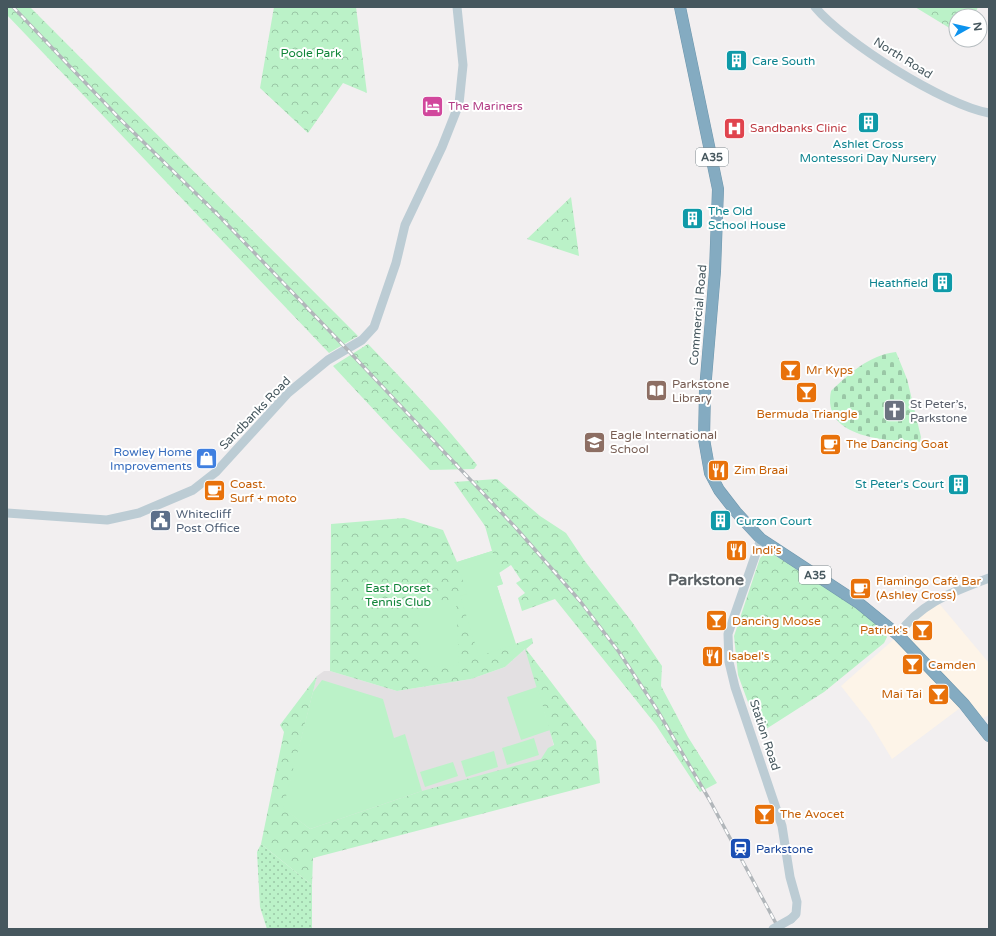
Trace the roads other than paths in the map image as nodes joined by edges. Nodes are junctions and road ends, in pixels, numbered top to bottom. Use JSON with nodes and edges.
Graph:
{"nodes":[{"id":1,"x":456,"y":7,"type":"edge"},
{"id":2,"x":680,"y":7,"type":"edge"},
{"id":3,"x":815,"y":7,"type":"edge"},
{"id":4,"x":989,"y":113,"type":"edge"},
{"id":5,"x":7,"y":513,"type":"edge"},
{"id":6,"x":760,"y":539,"type":"junction"},
{"id":7,"x":989,"y":578,"type":"edge"},
{"id":8,"x":898,"y":635,"type":"junction"},
{"id":9,"x":989,"y":736,"type":"edge"},
{"id":10,"x":773,"y":929,"type":"edge"}],
"edges":[{"from":1,"to":5,"type":"main road","name":"Sandbanks Road"},
{"from":2,"to":6,"type":"highway","name":"Commercial Road","number":"A35"},
{"from":3,"to":4,"type":"main road","name":"North Road"},
{"from":6,"to":8,"type":"highway","name":"Commercial Road","number":"A35"},
{"from":6,"to":10,"type":"main road","name":"Station Road","bridge":true},
{"from":7,"to":8,"type":"main road"},
{"from":8,"to":9,"type":"highway","number":"A35"}]}
